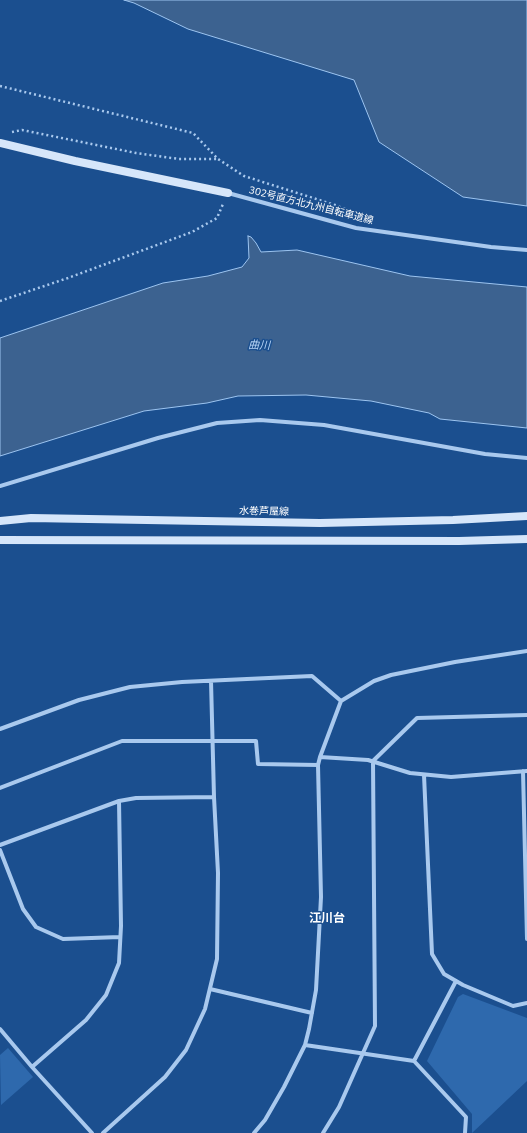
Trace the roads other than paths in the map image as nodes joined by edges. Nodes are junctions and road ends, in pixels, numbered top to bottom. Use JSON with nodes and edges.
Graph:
{"nodes":[{"id":1,"x":0,"y":143,"type":"edge"},
{"id":2,"x":228,"y":193,"type":"joint"},
{"id":3,"x":527,"y":250,"type":"edge"},
{"id":4,"x":527,"y":458,"type":"edge"},
{"id":5,"x":0,"y":486,"type":"edge"},
{"id":6,"x":527,"y":516,"type":"edge"},
{"id":7,"x":0,"y":521,"type":"edge"},
{"id":8,"x":527,"y":539,"type":"edge"},
{"id":9,"x":0,"y":540,"type":"edge"},
{"id":10,"x":527,"y":651,"type":"edge"},
{"id":11,"x":212,"y":681,"type":"junction"},
{"id":12,"x":341,"y":701,"type":"junction"},
{"id":13,"x":527,"y":715,"type":"edge"},
{"id":14,"x":0,"y":729,"type":"edge"},
{"id":15,"x":213,"y":741,"type":"junction"},
{"id":16,"x":320,"y":757,"type":"junction"},
{"id":17,"x":373,"y":761,"type":"junction"},
{"id":18,"x":318,"y":765,"type":"junction"},
{"id":19,"x":525,"y":771,"type":"edge"},
{"id":20,"x":424,"y":774,"type":"junction"},
{"id":21,"x":0,"y":788,"type":"edge"},
{"id":22,"x":214,"y":797,"type":"junction"},
{"id":23,"x":119,"y":801,"type":"junction"},
{"id":24,"x":0,"y":844,"type":"edge"},
{"id":25,"x":0,"y":850,"type":"edge"},
{"id":26,"x":120,"y":937,"type":"junction"},
{"id":27,"x":527,"y":939,"type":"edge"},
{"id":28,"x":456,"y":981,"type":"junction"},
{"id":29,"x":210,"y":989,"type":"junction"},
{"id":30,"x":527,"y":1003,"type":"edge"},
{"id":31,"x":312,"y":1013,"type":"junction"},
{"id":32,"x":0,"y":1029,"type":"edge"},
{"id":33,"x":305,"y":1045,"type":"junction"},
{"id":34,"x":362,"y":1053,"type":"junction"},
{"id":35,"x":414,"y":1061,"type":"junction"},
{"id":36,"x":32,"y":1067,"type":"junction"},
{"id":37,"x":92,"y":1133,"type":"edge"},
{"id":38,"x":103,"y":1133,"type":"edge"},
{"id":39,"x":254,"y":1133,"type":"edge"},
{"id":40,"x":323,"y":1133,"type":"edge"},
{"id":41,"x":465,"y":1133,"type":"edge"}],
"edges":[{"from":1,"to":2,"type":"main road"},
{"from":2,"to":3,"type":"street","name":"302号直方北九州自転車道線"},
{"from":4,"to":5,"type":"street"},
{"from":6,"to":7,"type":"main road","name":"水巻芦屋線"},
{"from":8,"to":9,"type":"main road"},
{"from":10,"to":12,"type":"street"},
{"from":11,"to":12,"type":"street"},
{"from":11,"to":14,"type":"street"},
{"from":11,"to":15,"type":"street"},
{"from":12,"to":16,"type":"street"},
{"from":13,"to":17,"type":"street"},
{"from":15,"to":18,"type":"street"},
{"from":15,"to":21,"type":"street"},
{"from":15,"to":22,"type":"street"},
{"from":16,"to":17,"type":"street"},
{"from":16,"to":18,"type":"street"},
{"from":17,"to":20,"type":"street"},
{"from":17,"to":34,"type":"street"},
{"from":18,"to":31,"type":"street"},
{"from":19,"to":20,"type":"street"},
{"from":19,"to":27,"type":"street"},
{"from":20,"to":28,"type":"street"},
{"from":22,"to":23,"type":"street"},
{"from":22,"to":29,"type":"street"},
{"from":23,"to":24,"type":"street"},
{"from":23,"to":26,"type":"street"},
{"from":25,"to":26,"type":"street"},
{"from":26,"to":36,"type":"street"},
{"from":28,"to":30,"type":"street"},
{"from":28,"to":35,"type":"street"},
{"from":29,"to":31,"type":"street"},
{"from":29,"to":38,"type":"street"},
{"from":31,"to":33,"type":"street"},
{"from":32,"to":36,"type":"street"},
{"from":33,"to":34,"type":"street"},
{"from":33,"to":39,"type":"street"},
{"from":34,"to":35,"type":"street"},
{"from":34,"to":40,"type":"street"},
{"from":35,"to":41,"type":"street"},
{"from":36,"to":37,"type":"street"}]}
